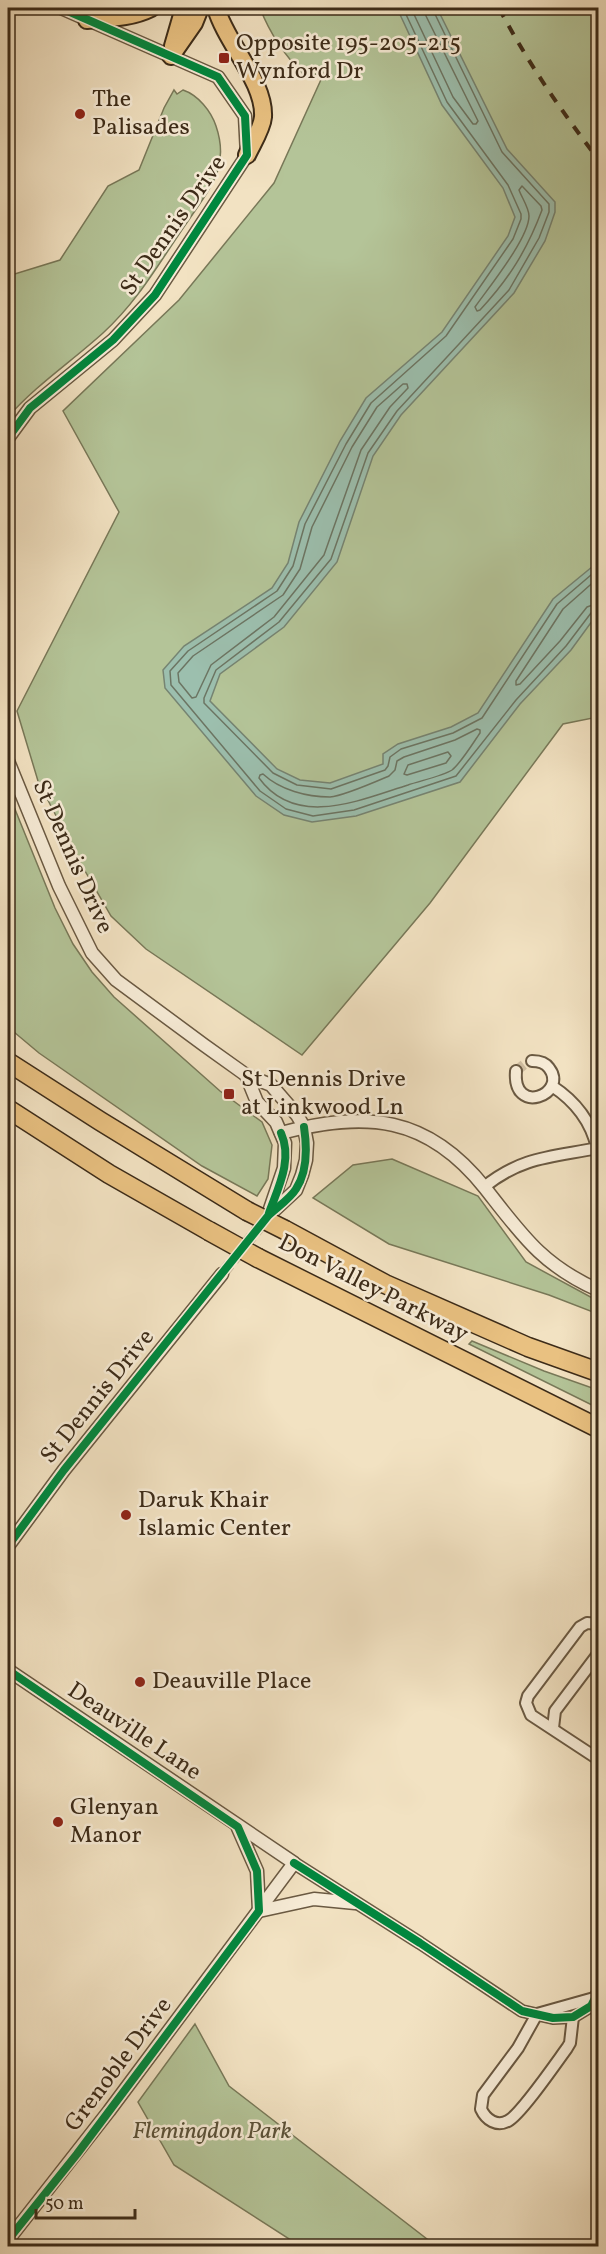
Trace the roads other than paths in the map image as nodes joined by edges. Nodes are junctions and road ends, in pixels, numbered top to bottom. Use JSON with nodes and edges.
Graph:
{"nodes":[{"id":1,"x":62,"y":8,"type":"edge"},
{"id":2,"x":151,"y":8,"type":"edge"},
{"id":3,"x":184,"y":8,"type":"edge"},
{"id":4,"x":200,"y":8,"type":"edge"},
{"id":5,"x":216,"y":8,"type":"edge"},
{"id":6,"x":87,"y":20,"type":"junction"},
{"id":7,"x":171,"y":56,"type":"junction"},
{"id":8,"x":247,"y":155,"type":"junction"},
{"id":9,"x":8,"y":438,"type":"edge"},
{"id":10,"x":8,"y":761,"type":"edge"},
{"id":11,"x":532,"y":1061,"type":"dead end"},
{"id":12,"x":8,"y":1062,"type":"edge"},
{"id":13,"x":516,"y":1071,"type":"dead end"},
{"id":14,"x":246,"y":1075,"type":"junction"},
{"id":15,"x":552,"y":1086,"type":"junction"},
{"id":16,"x":8,"y":1109,"type":"edge"},
{"id":17,"x":304,"y":1127,"type":"junction"},
{"id":18,"x":281,"y":1133,"type":"junction"},
{"id":19,"x":598,"y":1148,"type":"edge"},
{"id":20,"x":484,"y":1187,"type":"junction"},
{"id":21,"x":222,"y":1274,"type":"tunnel mouth"},
{"id":22,"x":598,"y":1290,"type":"edge"},
{"id":23,"x":598,"y":1372,"type":"edge"},
{"id":24,"x":598,"y":1428,"type":"edge"},
{"id":25,"x":8,"y":1546,"type":"edge"},
{"id":26,"x":598,"y":1624,"type":"edge"},
{"id":27,"x":598,"y":1654,"type":"edge"},
{"id":28,"x":8,"y":1670,"type":"edge"},
{"id":29,"x":553,"y":1728,"type":"junction"},
{"id":30,"x":598,"y":1759,"type":"edge"},
{"id":31,"x":238,"y":1827,"type":"junction"},
{"id":32,"x":294,"y":1863,"type":"junction"},
{"id":33,"x":355,"y":1903,"type":"junction"},
{"id":34,"x":259,"y":1911,"type":"junction"},
{"id":35,"x":596,"y":1995,"type":"edge"},
{"id":36,"x":537,"y":2014,"type":"junction"},
{"id":37,"x":573,"y":2017,"type":"junction"},
{"id":38,"x":8,"y":2240,"type":"edge"}],
"edges":[{"from":1,"to":6,"type":"street","name":"St Dennis Drive"},
{"from":2,"to":6,"type":"main road"},
{"from":3,"to":7,"type":"main road"},
{"from":4,"to":7,"type":"main road"},
{"from":5,"to":8,"type":"main road"},
{"from":6,"to":7,"type":"street","name":"St Dennis Drive"},
{"from":7,"to":8,"type":"street","name":"St Dennis Drive"},
{"from":8,"to":9,"type":"street","name":"St Dennis Drive"},
{"from":10,"to":14,"type":"street","name":"St Dennis Drive"},
{"from":11,"to":15,"type":"street"},
{"from":12,"to":23,"type":"highway","name":"Don Valley Parkway","bridge":true},
{"from":13,"to":15,"type":"street"},
{"from":14,"to":17,"type":"street","name":"St Dennis Drive"},
{"from":14,"to":18,"type":"street","name":"St Dennis Drive"},
{"from":15,"to":19,"type":"street"},
{"from":16,"to":24,"type":"highway","name":"Don Valley Parkway","bridge":true},
{"from":17,"to":18,"type":"street"},
{"from":17,"to":18,"type":"street","name":"St Dennis Drive"},
{"from":17,"to":20,"type":"street"},
{"from":19,"to":20,"type":"street"},
{"from":20,"to":22,"type":"street"},
{"from":21,"to":25,"type":"street","name":"St Dennis Drive"},
{"from":26,"to":29,"type":"street"},
{"from":27,"to":29,"type":"street"},
{"from":28,"to":31,"type":"street","name":"Deauville Lane"},
{"from":29,"to":30,"type":"street"},
{"from":31,"to":32,"type":"street","name":"Deauville Lane"},
{"from":31,"to":34,"type":"street"},
{"from":32,"to":33,"type":"street"},
{"from":32,"to":34,"type":"street","name":"Grenoble Drive"},
{"from":33,"to":34,"type":"street"},
{"from":33,"to":36,"type":"street"},
{"from":34,"to":38,"type":"street","name":"Grenoble Drive"},
{"from":35,"to":36,"type":"street"},
{"from":35,"to":37,"type":"street"},
{"from":36,"to":37,"type":"street"},
{"from":36,"to":37,"type":"street"}]}
